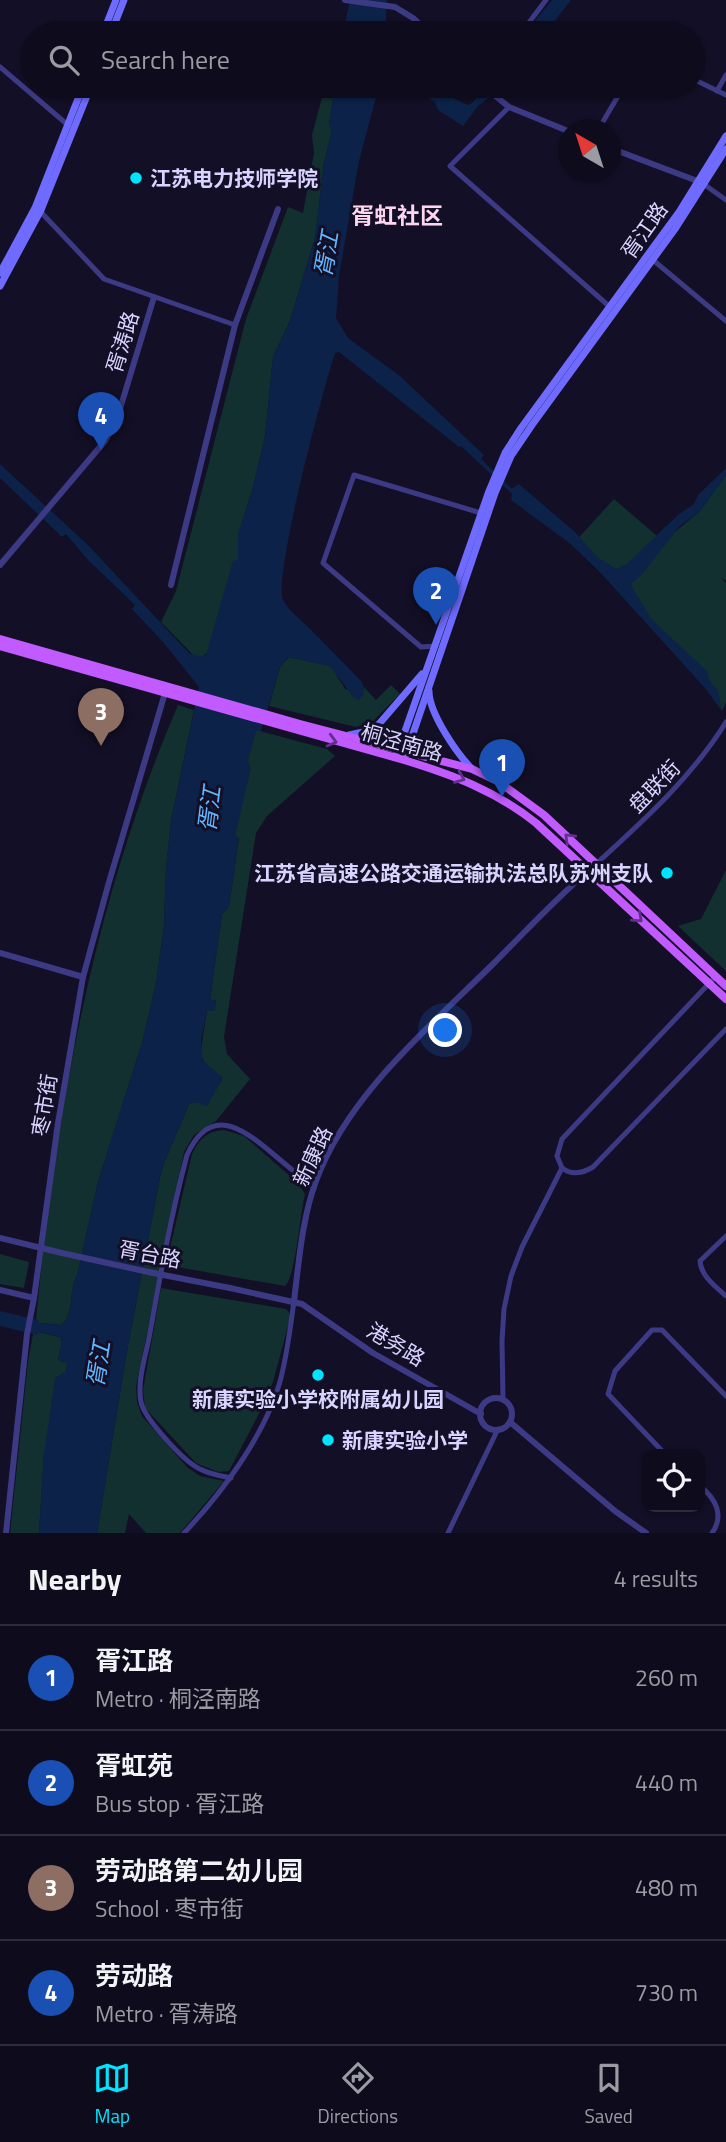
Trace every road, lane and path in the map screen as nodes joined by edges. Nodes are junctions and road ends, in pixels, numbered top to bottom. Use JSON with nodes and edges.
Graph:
{"nodes":[{"id":1,"x":116,"y":0,"type":"edge"},
{"id":2,"x":124,"y":0,"type":"edge"},
{"id":3,"x":546,"y":0,"type":"edge"},
{"id":4,"x":346,"y":1,"type":"edge"},
{"id":5,"x":390,"y":4,"type":"edge"},
{"id":6,"x":108,"y":21,"type":"edge"},
{"id":7,"x":116,"y":21,"type":"edge"},
{"id":8,"x":417,"y":21,"type":"edge"},
{"id":9,"x":530,"y":21,"type":"edge"},
{"id":10,"x":0,"y":67,"type":"edge"},
{"id":11,"x":726,"y":75,"type":"edge"},
{"id":12,"x":21,"y":85,"type":"edge"},
{"id":13,"x":705,"y":85,"type":"edge"},
{"id":14,"x":717,"y":91,"type":"junction"},
{"id":15,"x":726,"y":95,"type":"edge"},
{"id":16,"x":37,"y":98,"type":"edge"},
{"id":17,"x":79,"y":98,"type":"edge"},
{"id":18,"x":85,"y":98,"type":"edge"},
{"id":19,"x":495,"y":98,"type":"edge"},
{"id":20,"x":618,"y":98,"type":"edge"},
{"id":21,"x":509,"y":107,"type":"junction"},
{"id":22,"x":605,"y":119,"type":"edge"},
{"id":23,"x":71,"y":127,"type":"junction"},
{"id":24,"x":558,"y":127,"type":"edge"},
{"id":25,"x":726,"y":136,"type":"edge"},
{"id":26,"x":726,"y":149,"type":"edge"},
{"id":27,"x":621,"y":152,"type":"edge"},
{"id":28,"x":702,"y":183,"type":"junction"},
{"id":29,"x":726,"y":200,"type":"edge"},
{"id":30,"x":38,"y":209,"type":"junction"},
{"id":31,"x":278,"y":209,"type":"dead end"},
{"id":32,"x":653,"y":260,"type":"junction"},
{"id":33,"x":0,"y":273,"type":"edge"},
{"id":34,"x":0,"y":286,"type":"edge"},
{"id":35,"x":154,"y":297,"type":"junction"},
{"id":36,"x":610,"y":307,"type":"junction"},
{"id":37,"x":726,"y":321,"type":"edge"},
{"id":38,"x":235,"y":325,"type":"junction"},
{"id":39,"x":513,"y":446,"type":"junction"},
{"id":40,"x":489,"y":500,"type":"junction"},
{"id":41,"x":481,"y":513,"type":"junction"},
{"id":42,"x":0,"y":565,"type":"edge"},
{"id":43,"x":171,"y":585,"type":"dead end"},
{"id":44,"x":0,"y":639,"type":"edge"},
{"id":45,"x":0,"y":646,"type":"edge"},
{"id":46,"x":435,"y":646,"type":"junction"},
{"id":47,"x":428,"y":665,"type":"junction"},
{"id":48,"x":429,"y":687,"type":"junction"},
{"id":49,"x":165,"y":693,"type":"junction"},
{"id":50,"x":193,"y":697,"type":"junction"},
{"id":51,"x":271,"y":719,"type":"junction"},
{"id":52,"x":726,"y":722,"type":"edge"},
{"id":53,"x":349,"y":736,"type":"junction"},
{"id":54,"x":401,"y":754,"type":"junction"},
{"id":55,"x":472,"y":769,"type":"junction"},
{"id":56,"x":596,"y":864,"type":"junction"},
{"id":57,"x":586,"y":872,"type":"junction"},
{"id":58,"x":0,"y":953,"type":"edge"},
{"id":59,"x":83,"y":977,"type":"junction"},
{"id":60,"x":713,"y":980,"type":"junction"},
{"id":61,"x":726,"y":986,"type":"edge"},
{"id":62,"x":726,"y":999,"type":"edge"},
{"id":63,"x":726,"y":1030,"type":"edge"},
{"id":64,"x":562,"y":1168,"type":"junction"},
{"id":65,"x":314,"y":1188,"type":"junction"},
{"id":66,"x":726,"y":1236,"type":"edge"},
{"id":67,"x":0,"y":1238,"type":"edge"},
{"id":68,"x":0,"y":1290,"type":"edge"},
{"id":69,"x":726,"y":1296,"type":"edge"},
{"id":70,"x":34,"y":1298,"type":"junction"},
{"id":71,"x":294,"y":1301,"type":"junction"},
{"id":72,"x":726,"y":1396,"type":"edge"},
{"id":73,"x":503,"y":1399,"type":"junction"},
{"id":74,"x":481,"y":1414,"type":"junction"},
{"id":75,"x":510,"y":1422,"type":"junction"},
{"id":76,"x":498,"y":1429,"type":"junction"},
{"id":77,"x":660,"y":1449,"type":"edge"},
{"id":78,"x":231,"y":1478,"type":"junction"},
{"id":79,"x":705,"y":1490,"type":"edge"},
{"id":80,"x":6,"y":1533,"type":"edge"},
{"id":81,"x":184,"y":1533,"type":"edge"},
{"id":82,"x":448,"y":1533,"type":"edge"},
{"id":83,"x":646,"y":1533,"type":"edge"},
{"id":84,"x":712,"y":1533,"type":"edge"}],
"edges":[{"from":1,"to":6,"type":"main road"},
{"from":2,"to":7,"type":"main road"},
{"from":3,"to":9,"type":"street"},
{"from":4,"to":5,"type":"street"},
{"from":5,"to":8,"type":"street"},
{"from":10,"to":12,"type":"street"},
{"from":11,"to":14,"type":"street"},
{"from":13,"to":14,"type":"street"},
{"from":14,"to":15,"type":"street"},
{"from":16,"to":23,"type":"street"},
{"from":17,"to":23,"type":"main road"},
{"from":18,"to":23,"type":"main road"},
{"from":19,"to":21,"type":"street"},
{"from":20,"to":22,"type":"street"},
{"from":21,"to":24,"type":"street"},
{"from":21,"to":36,"type":"street"},
{"from":23,"to":30,"type":"main road"},
{"from":25,"to":28,"type":"main road","name":"胥江路"},
{"from":26,"to":28,"type":"main road","name":"胥江路"},
{"from":27,"to":28,"type":"street"},
{"from":28,"to":29,"type":"street"},
{"from":28,"to":32,"type":"main road","name":"胥江路"},
{"from":28,"to":36,"type":"main road","name":"胥江路"},
{"from":30,"to":33,"type":"main road"},
{"from":30,"to":34,"type":"main road"},
{"from":30,"to":35,"type":"street"},
{"from":31,"to":38,"type":"street"},
{"from":32,"to":37,"type":"street"},
{"from":32,"to":39,"type":"main road","name":"胥江路"},
{"from":35,"to":38,"type":"street"},
{"from":35,"to":42,"type":"street","name":"胥涛路"},
{"from":36,"to":39,"type":"main road","name":"胥江路"},
{"from":38,"to":43,"type":"street"},
{"from":39,"to":40,"type":"main road","name":"胥江路"},
{"from":40,"to":41,"type":"main road","name":"胥江路"},
{"from":40,"to":48,"type":"main road","name":"胥江路"},
{"from":41,"to":46,"type":"main road","name":"胥江路"},
{"from":41,"to":46,"type":"street"},
{"from":44,"to":50,"type":"main road","name":"桐泾南路"},
{"from":45,"to":49,"type":"main road","name":"桐泾南路"},
{"from":46,"to":47,"type":"main road","name":"胥江路"},
{"from":47,"to":53,"type":"main road"},
{"from":47,"to":54,"type":"main road","name":"胥江路"},
{"from":48,"to":54,"type":"main road","name":"胥江路"},
{"from":48,"to":55,"type":"main road"},
{"from":49,"to":50,"type":"main road","name":"桐泾南路"},
{"from":49,"to":59,"type":"street","name":"枣市街"},
{"from":50,"to":51,"type":"main road","name":"桐泾南路"},
{"from":51,"to":53,"type":"main road","name":"桐泾南路"},
{"from":51,"to":54,"type":"main road","name":"桐泾南路","one_way":true},
{"from":52,"to":56,"type":"street","name":"盘联街"},
{"from":53,"to":54,"type":"main road","name":"桐泾南路"},
{"from":54,"to":55,"type":"main road","name":"桐泾南路"},
{"from":54,"to":57,"type":"main road","name":"桐泾南路","one_way":true},
{"from":56,"to":55,"type":"main road","name":"桐泾南路","one_way":true},
{"from":56,"to":57,"type":"street","name":"新康路"},
{"from":56,"to":60,"type":"main road","name":"桐泾南路"},
{"from":57,"to":60,"type":"main road","name":"桐泾南路","one_way":true},
{"from":57,"to":65,"type":"street","name":"新康路"},
{"from":58,"to":59,"type":"street"},
{"from":59,"to":70,"type":"street","name":"枣市街"},
{"from":60,"to":61,"type":"main road","name":"桐泾南路"},
{"from":60,"to":62,"type":"main road","name":"桐泾南路"},
{"from":60,"to":64,"type":"street"},
{"from":63,"to":64,"type":"street"},
{"from":64,"to":73,"type":"street"},
{"from":65,"to":71,"type":"street","name":"新康路"},
{"from":65,"to":78,"type":"street"},
{"from":66,"to":69,"type":"street"},
{"from":67,"to":71,"type":"street","name":"胥台路","bridge":true},
{"from":68,"to":70,"type":"street"},
{"from":70,"to":80,"type":"street","name":"枣市街"},
{"from":71,"to":74,"type":"street","name":"港务路"},
{"from":71,"to":78,"type":"street","name":"新康路"},
{"from":72,"to":77,"type":"street"},
{"from":73,"to":74,"type":"street"},
{"from":73,"to":75,"type":"street"},
{"from":74,"to":76,"type":"street"},
{"from":75,"to":76,"type":"street"},
{"from":75,"to":83,"type":"street"},
{"from":76,"to":82,"type":"street"},
{"from":78,"to":81,"type":"street","name":"新康路"},
{"from":79,"to":84,"type":"street"}]}
